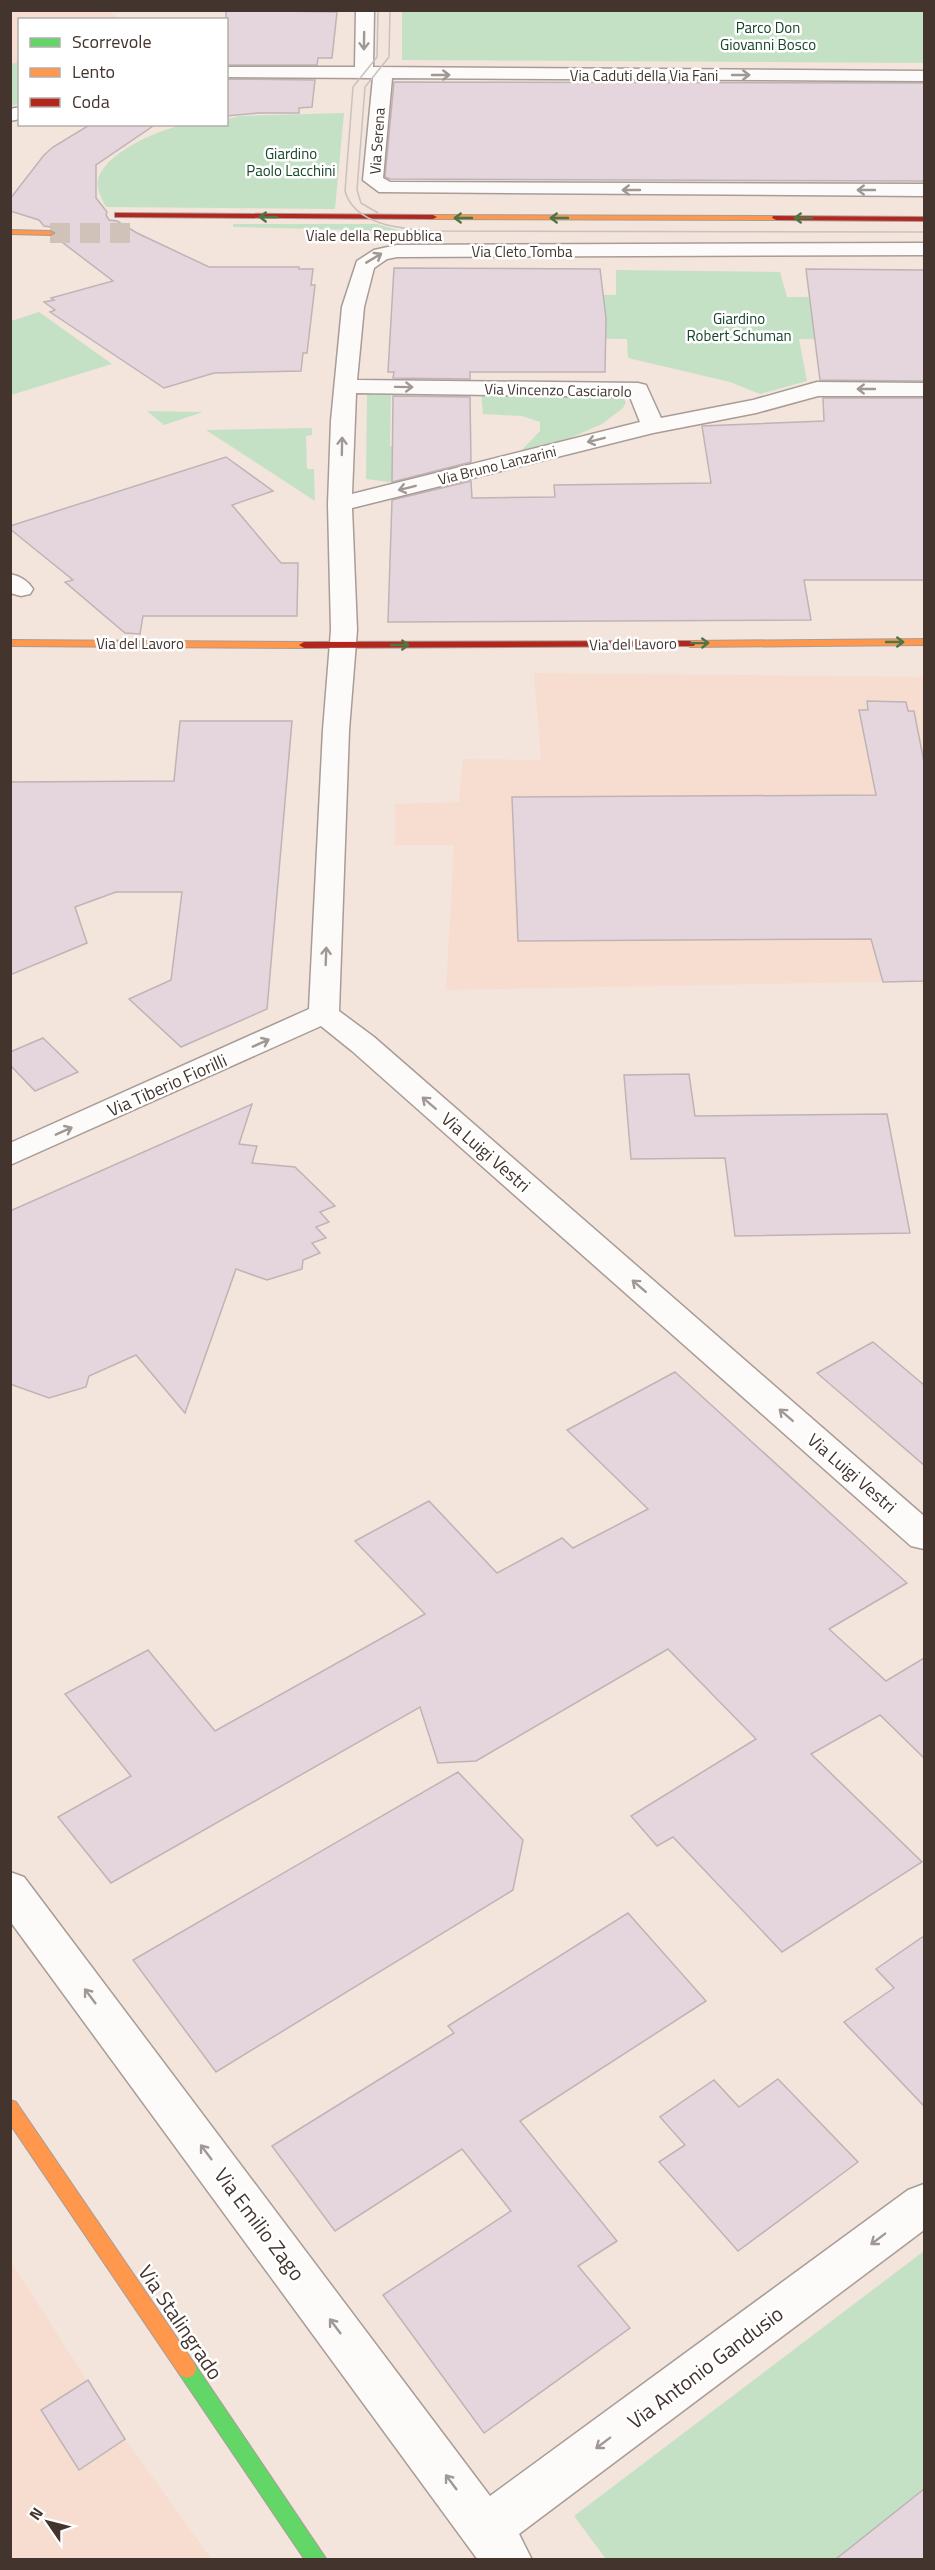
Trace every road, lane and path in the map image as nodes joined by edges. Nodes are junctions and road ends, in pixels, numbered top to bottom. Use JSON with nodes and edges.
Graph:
{"nodes":[{"id":1,"x":365,"y":10,"type":"edge"},
{"id":2,"x":228,"y":72,"type":"edge"},
{"id":3,"x":373,"y":73,"type":"junction"},
{"id":4,"x":924,"y":76,"type":"edge"},
{"id":5,"x":690,"y":190,"type":"junction"},
{"id":6,"x":924,"y":190,"type":"edge"},
{"id":7,"x":118,"y":215,"type":"dead end"},
{"id":8,"x":227,"y":216,"type":"junction"},
{"id":9,"x":924,"y":219,"type":"edge"},
{"id":10,"x":159,"y":229,"type":"dead end"},
{"id":11,"x":10,"y":232,"type":"edge"},
{"id":12,"x":50,"y":233,"type":"tunnel mouth"},
{"id":13,"x":544,"y":236,"type":"dead end"},
{"id":14,"x":703,"y":236,"type":"junction"},
{"id":15,"x":924,"y":239,"type":"edge"},
{"id":16,"x":924,"y":249,"type":"edge"},
{"id":17,"x":345,"y":386,"type":"junction"},
{"id":18,"x":924,"y":390,"type":"edge"},
{"id":19,"x":653,"y":426,"type":"junction"},
{"id":20,"x":340,"y":504,"type":"junction"},
{"id":21,"x":924,"y":642,"type":"edge"},
{"id":22,"x":10,"y":643,"type":"edge"},
{"id":23,"x":342,"y":645,"type":"junction"},
{"id":24,"x":324,"y":1014,"type":"junction"},
{"id":25,"x":10,"y":1155,"type":"edge"},
{"id":26,"x":924,"y":1536,"type":"edge"},
{"id":27,"x":10,"y":1889,"type":"edge"},
{"id":28,"x":10,"y":2108,"type":"edge"},
{"id":29,"x":924,"y":2204,"type":"edge"},
{"id":30,"x":497,"y":2544,"type":"edge"},
{"id":31,"x":317,"y":2559,"type":"edge"}],
"edges":[{"from":1,"to":3,"type":"street","name":"Via Serena","one_way":true},
{"from":2,"to":3,"type":"street","name":"Via Caduti della Via Fani"},
{"from":3,"to":4,"type":"street","name":"Via Caduti della Via Fani","one_way":true},
{"from":5,"to":3,"type":"street","name":"Via Serena","one_way":true},
{"from":6,"to":5,"type":"street","one_way":true},
{"from":5,"to":14,"type":"street"},
{"from":7,"to":8,"type":"main road","name":"Viale della Repubblica"},
{"from":8,"to":10,"type":"main road","name":"Viale della Repubblica"},
{"from":14,"to":8,"type":"main road","name":"Viale della Repubblica","one_way":true},
{"from":9,"to":14,"type":"main road","name":"Viale della Repubblica","one_way":true},
{"from":11,"to":12,"type":"main road"},
{"from":13,"to":14,"type":"main road","name":"Viale della Repubblica"},
{"from":14,"to":15,"type":"main road","name":"Viale della Repubblica"},
{"from":14,"to":16,"type":"street","name":"Via Cleto Tomba"},
{"from":17,"to":14,"type":"street","name":"Via Cleto Tomba","one_way":true},
{"from":17,"to":19,"type":"street","name":"Via Vincenzo Casciarolo","one_way":true},
{"from":20,"to":17,"type":"street","name":"Via Cleto Tomba","one_way":true},
{"from":18,"to":19,"type":"street","one_way":true},
{"from":19,"to":20,"type":"street","name":"Via Bruno Lanzarini","one_way":true},
{"from":20,"to":23,"type":"street"},
{"from":23,"to":21,"type":"main road","name":"Via del Lavoro","one_way":true},
{"from":22,"to":23,"type":"main road","name":"Via del Lavoro"},
{"from":24,"to":23,"type":"street","one_way":true},
{"from":25,"to":24,"type":"street","name":"Via Tiberio Fiorilli","one_way":true},
{"from":26,"to":24,"type":"street","name":"Via Luigi Vestri","one_way":true},
{"from":30,"to":27,"type":"street","name":"Via Emilio Zago","one_way":true},
{"from":28,"to":31,"type":"main road","name":"Via Stalingrado"},
{"from":29,"to":30,"type":"street","name":"Via Antonio Gandusio","one_way":true}]}
